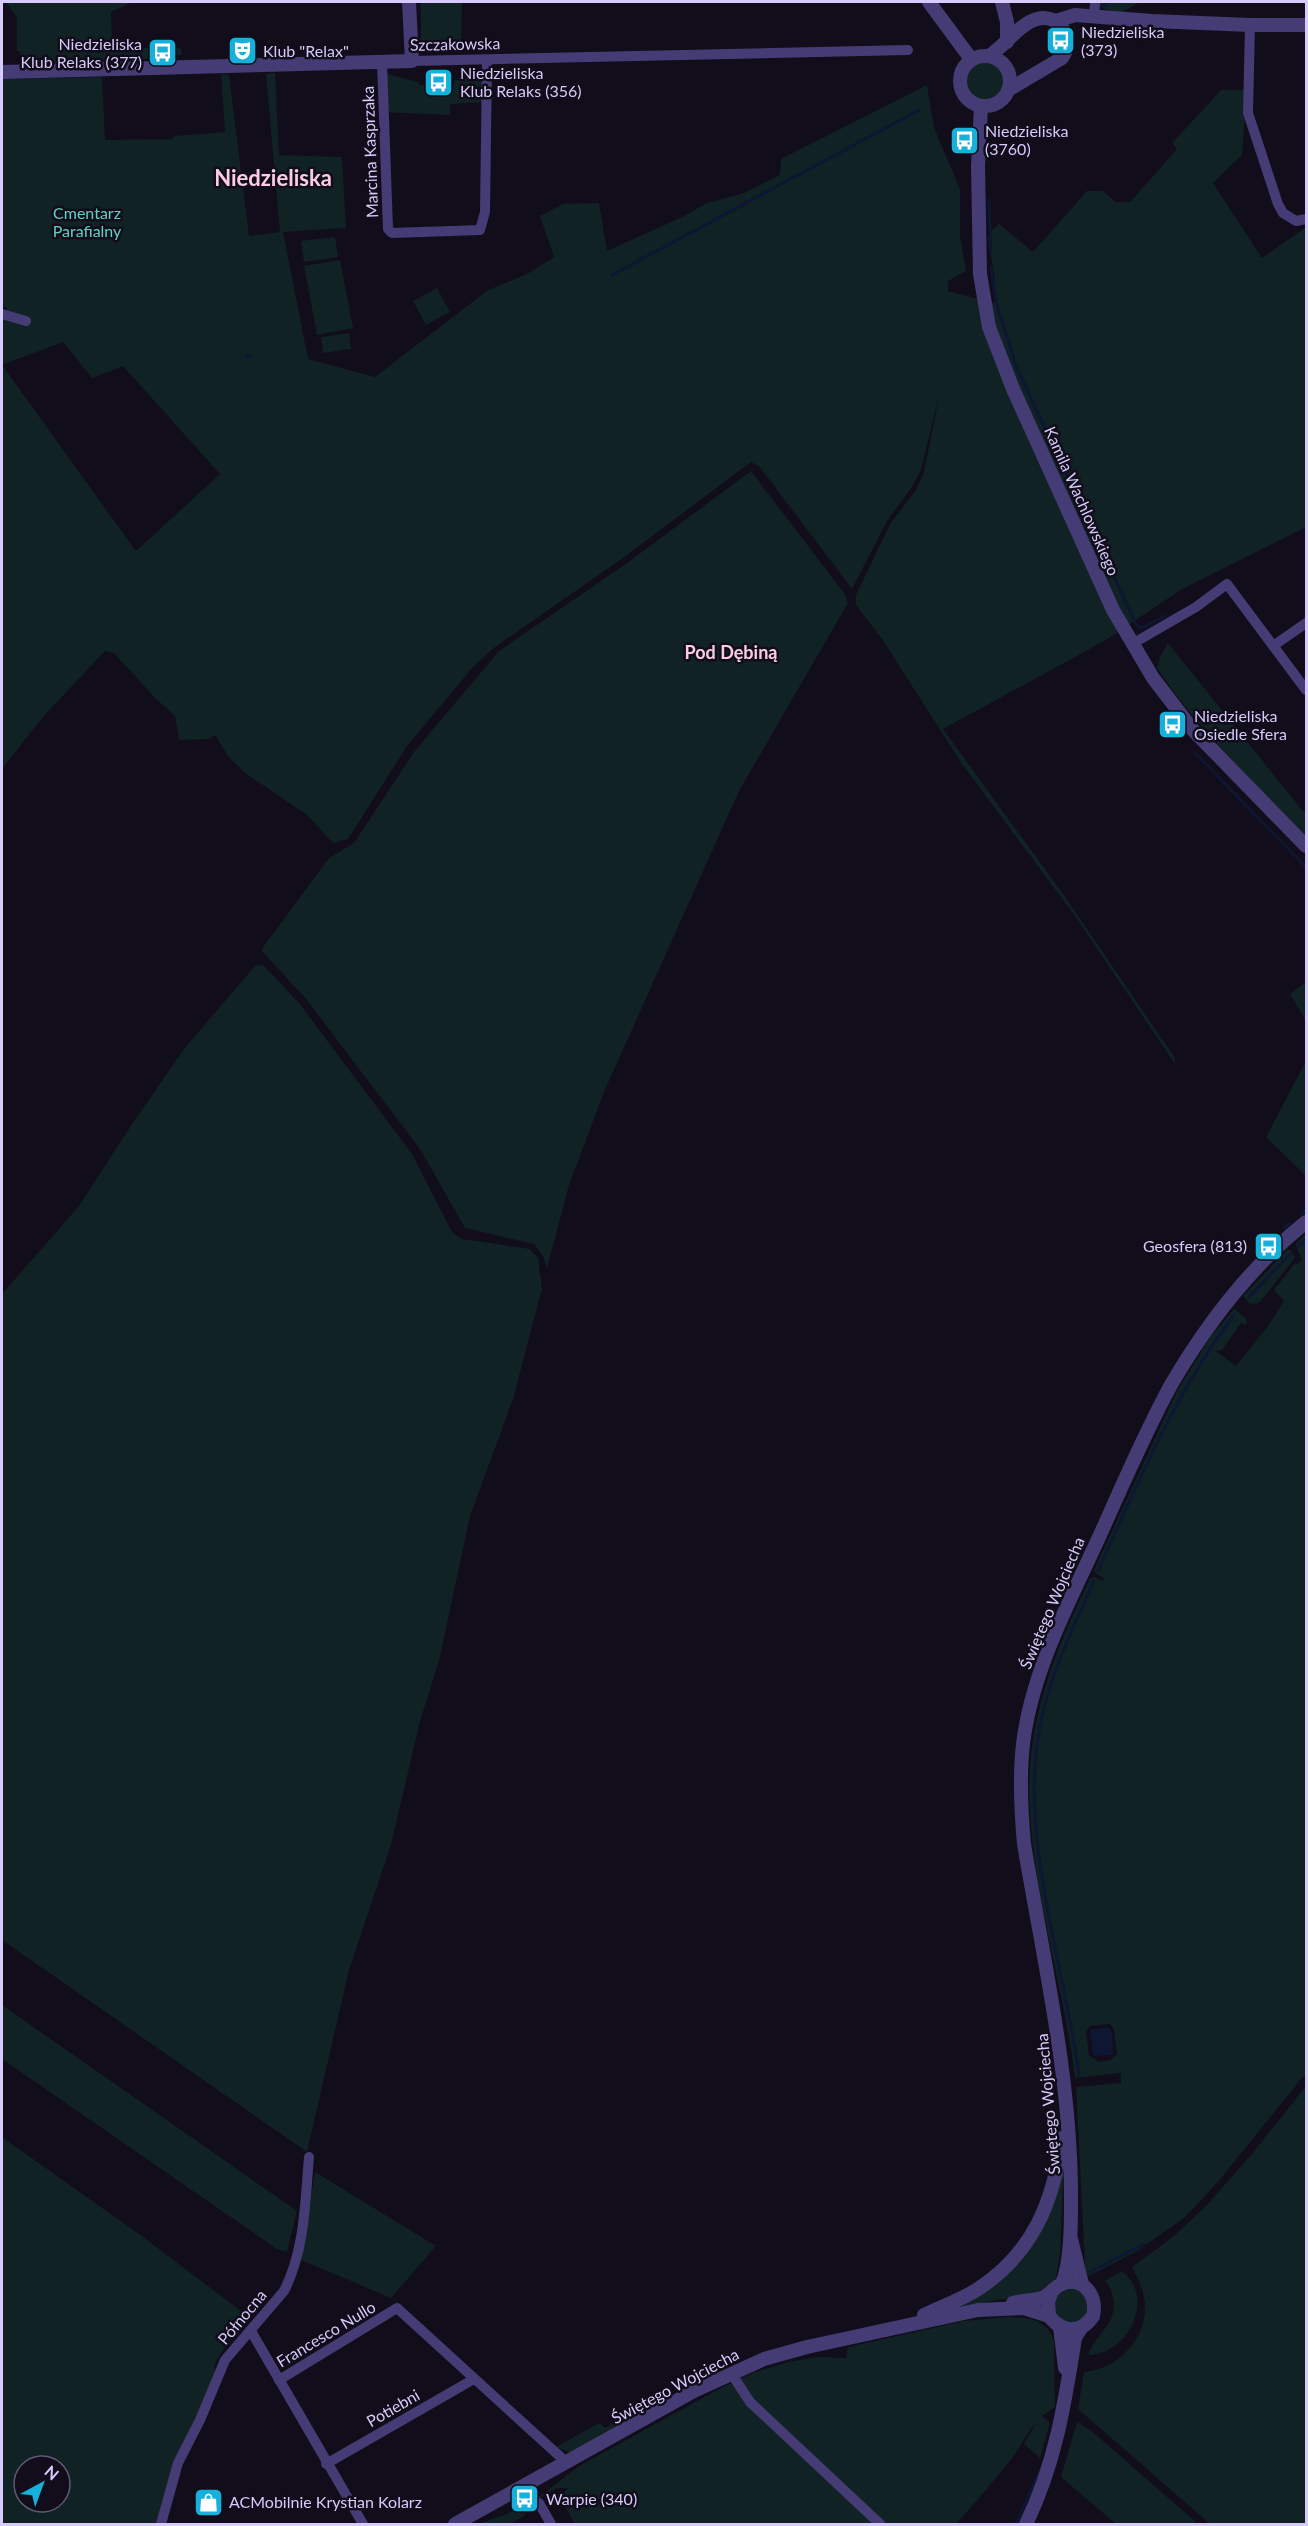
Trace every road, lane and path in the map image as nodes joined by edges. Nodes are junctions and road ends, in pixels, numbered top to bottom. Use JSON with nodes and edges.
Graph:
{"nodes":[{"id":1,"x":409,"y":2,"type":"edge"},
{"id":2,"x":929,"y":2,"type":"edge"},
{"id":3,"x":1002,"y":2,"type":"edge"},
{"id":4,"x":1095,"y":2,"type":"edge"},
{"id":5,"x":1094,"y":18,"type":"junction"},
{"id":6,"x":1056,"y":21,"type":"junction"},
{"id":7,"x":1006,"y":22,"type":"junction"},
{"id":8,"x":1250,"y":25,"type":"junction"},
{"id":9,"x":1306,"y":25,"type":"edge"},
{"id":10,"x":1023,"y":27,"type":"junction"},
{"id":11,"x":1067,"y":36,"type":"junction"},
{"id":12,"x":1007,"y":42,"type":"junction"},
{"id":13,"x":908,"y":50,"type":"dead end"},
{"id":14,"x":989,"y":56,"type":"junction"},
{"id":15,"x":971,"y":59,"type":"junction"},
{"id":16,"x":487,"y":60,"type":"junction"},
{"id":17,"x":412,"y":61,"type":"junction"},
{"id":18,"x":382,"y":62,"type":"junction"},
{"id":19,"x":2,"y":72,"type":"edge"},
{"id":20,"x":1008,"y":90,"type":"junction"},
{"id":21,"x":981,"y":106,"type":"junction"},
{"id":22,"x":1306,"y":219,"type":"edge"},
{"id":23,"x":2,"y":314,"type":"edge"},
{"id":24,"x":26,"y":321,"type":"dead end"},
{"id":25,"x":1306,"y":623,"type":"edge"},
{"id":26,"x":1132,"y":644,"type":"junction"},
{"id":27,"x":1273,"y":646,"type":"junction"},
{"id":28,"x":1306,"y":690,"type":"edge"},
{"id":29,"x":1306,"y":846,"type":"edge"},
{"id":30,"x":1306,"y":1222,"type":"edge"},
{"id":31,"x":1066,"y":2118,"type":"junction"},
{"id":32,"x":309,"y":2157,"type":"dead end"},
{"id":33,"x":1071,"y":2240,"type":"junction"},
{"id":34,"x":1062,"y":2284,"type":"junction"},
{"id":35,"x":1082,"y":2284,"type":"junction"},
{"id":36,"x":1050,"y":2294,"type":"junction"},
{"id":37,"x":998,"y":2307,"type":"junction"},
{"id":38,"x":1049,"y":2316,"type":"junction"},
{"id":39,"x":898,"y":2327,"type":"junction"},
{"id":40,"x":1060,"y":2327,"type":"junction"},
{"id":41,"x":1080,"y":2328,"type":"junction"},
{"id":42,"x":251,"y":2331,"type":"junction"},
{"id":43,"x":731,"y":2373,"type":"junction"},
{"id":44,"x":474,"y":2379,"type":"junction"},
{"id":45,"x":1067,"y":2379,"type":"junction"},
{"id":46,"x":279,"y":2380,"type":"junction"},
{"id":47,"x":566,"y":2463,"type":"junction"},
{"id":48,"x":326,"y":2464,"type":"junction"},
{"id":49,"x":539,"y":2504,"type":"dead end"},
{"id":50,"x":161,"y":2524,"type":"edge"},
{"id":51,"x":363,"y":2524,"type":"edge"},
{"id":52,"x":455,"y":2524,"type":"edge"},
{"id":53,"x":551,"y":2524,"type":"edge"},
{"id":54,"x":880,"y":2524,"type":"edge"},
{"id":55,"x":1026,"y":2524,"type":"edge"}],
"edges":[{"from":1,"to":17,"type":"street"},
{"from":2,"to":15,"type":"street"},
{"from":3,"to":7,"type":"street"},
{"from":4,"to":5,"type":"street"},
{"from":5,"to":6,"type":"street"},
{"from":5,"to":8,"type":"street"},
{"from":5,"to":11,"type":"street"},
{"from":6,"to":10,"type":"street"},
{"from":6,"to":11,"type":"street"},
{"from":7,"to":10,"type":"street"},
{"from":7,"to":12,"type":"street"},
{"from":8,"to":9,"type":"street"},
{"from":8,"to":22,"type":"street"},
{"from":10,"to":12,"type":"street"},
{"from":11,"to":20,"type":"street"},
{"from":12,"to":14,"type":"street"},
{"from":13,"to":16,"type":"street","name":"Szczakowska"},
{"from":14,"to":15,"type":"street"},
{"from":14,"to":20,"type":"street"},
{"from":15,"to":21,"type":"street"},
{"from":16,"to":17,"type":"street","name":"Szczakowska"},
{"from":16,"to":18,"type":"street","name":"Marcina Kasprzaka"},
{"from":17,"to":18,"type":"street","name":"Szczakowska"},
{"from":18,"to":19,"type":"street","name":"Szczakowska"},
{"from":20,"to":21,"type":"street"},
{"from":21,"to":26,"type":"street","name":"Kamila Wachlowskiego"},
{"from":23,"to":24,"type":"street"},
{"from":25,"to":27,"type":"street"},
{"from":26,"to":27,"type":"street"},
{"from":26,"to":29,"type":"street","name":"Kamila Wachlowskiego"},
{"from":27,"to":28,"type":"street"},
{"from":30,"to":31,"type":"street","name":"Świętego Wojciecha"},
{"from":31,"to":33,"type":"street","name":"Świętego Wojciecha"},
{"from":31,"to":39,"type":"street"},
{"from":32,"to":42,"type":"street","name":"Północna"},
{"from":33,"to":34,"type":"street","name":"Świętego Wojciecha"},
{"from":33,"to":35,"type":"street","name":"Świętego Wojciecha"},
{"from":34,"to":35,"type":"street"},
{"from":34,"to":36,"type":"street"},
{"from":35,"to":41,"type":"street"},
{"from":36,"to":37,"type":"street","name":"Świętego Wojciecha"},
{"from":36,"to":38,"type":"street"},
{"from":37,"to":38,"type":"street","name":"Świętego Wojciecha"},
{"from":37,"to":39,"type":"street","name":"Świętego Wojciecha"},
{"from":38,"to":40,"type":"street"},
{"from":39,"to":43,"type":"street","name":"Świętego Wojciecha"},
{"from":40,"to":41,"type":"street"},
{"from":40,"to":45,"type":"street"},
{"from":41,"to":45,"type":"street"},
{"from":42,"to":46,"type":"street"},
{"from":42,"to":50,"type":"street","name":"Północna"},
{"from":43,"to":47,"type":"street","name":"Świętego Wojciecha"},
{"from":43,"to":54,"type":"street"},
{"from":44,"to":46,"type":"street","name":"Francesco Nullo"},
{"from":44,"to":47,"type":"street","name":"Francesco Nullo"},
{"from":44,"to":48,"type":"street","name":"Potiebni"},
{"from":45,"to":55,"type":"street"},
{"from":46,"to":48,"type":"street","name":"Francesco Nullo"},
{"from":47,"to":52,"type":"street","name":"Świętego Wojciecha"},
{"from":48,"to":51,"type":"street","name":"Francesco Nullo"},
{"from":49,"to":53,"type":"street"}]}
